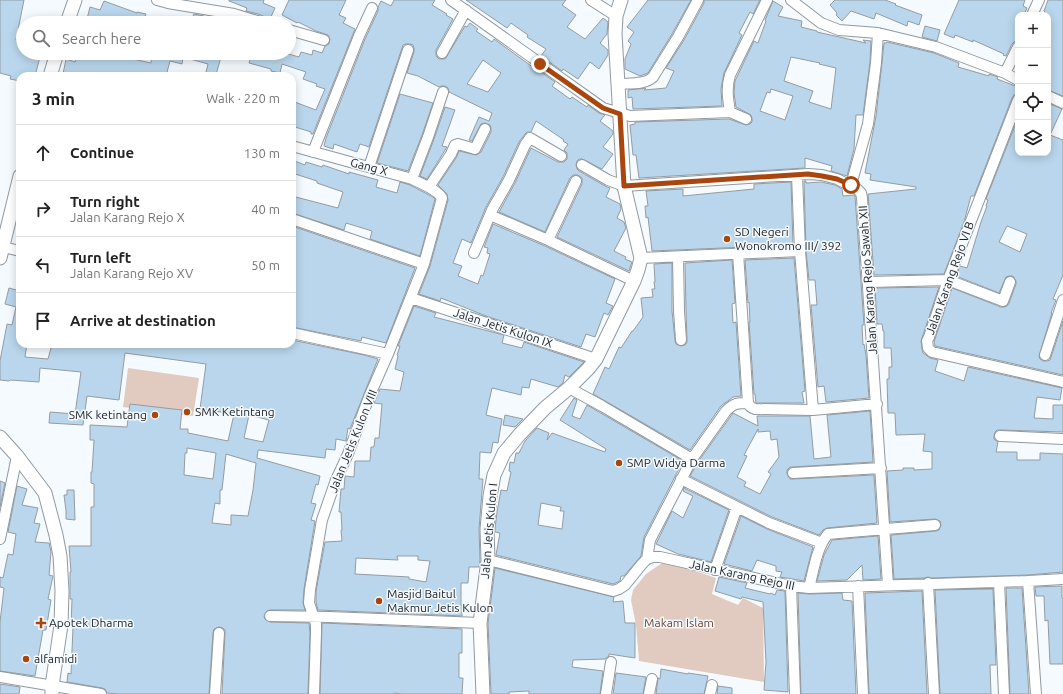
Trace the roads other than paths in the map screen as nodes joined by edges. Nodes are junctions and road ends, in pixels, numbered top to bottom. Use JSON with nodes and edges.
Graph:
{"nodes":[{"id":1,"x":75,"y":0,"type":"edge"},
{"id":2,"x":157,"y":0,"type":"edge"},
{"id":3,"x":451,"y":0,"type":"edge"},
{"id":4,"x":591,"y":0,"type":"edge"},
{"id":5,"x":621,"y":0,"type":"edge"},
{"id":6,"x":698,"y":0,"type":"edge"},
{"id":7,"x":767,"y":0,"type":"edge"},
{"id":8,"x":791,"y":0,"type":"edge"},
{"id":9,"x":1039,"y":0,"type":"edge"},
{"id":10,"x":372,"y":8,"type":"dead end"},
{"id":11,"x":466,"y":10,"type":"junction"},
{"id":12,"x":1033,"y":12,"type":"edge"},
{"id":13,"x":69,"y":16,"type":"edge"},
{"id":14,"x":241,"y":16,"type":"edge"},
{"id":15,"x":616,"y":16,"type":"junction"},
{"id":16,"x":296,"y":32,"type":"edge"},
{"id":17,"x":878,"y":33,"type":"junction"},
{"id":18,"x":324,"y":40,"type":"dead end"},
{"id":19,"x":1018,"y":48,"type":"edge"},
{"id":20,"x":408,"y":50,"type":"dead end"},
{"id":21,"x":442,"y":53,"type":"dead end"},
{"id":22,"x":55,"y":60,"type":"edge"},
{"id":23,"x":1009,"y":65,"type":"junction"},
{"id":24,"x":51,"y":72,"type":"edge"},
{"id":25,"x":1015,"y":75,"type":"edge"},
{"id":26,"x":618,"y":84,"type":"junction"},
{"id":27,"x":443,"y":92,"type":"dead end"},
{"id":28,"x":1051,"y":97,"type":"edge"},
{"id":29,"x":1063,"y":103,"type":"edge"},
{"id":30,"x":1015,"y":108,"type":"edge"},
{"id":31,"x":730,"y":112,"type":"junction"},
{"id":32,"x":620,"y":114,"type":"junction"},
{"id":33,"x":746,"y":119,"type":"dead end"},
{"id":34,"x":485,"y":130,"type":"dead end"},
{"id":35,"x":296,"y":147,"type":"edge"},
{"id":36,"x":313,"y":152,"type":"junction"},
{"id":37,"x":561,"y":156,"type":"dead end"},
{"id":38,"x":582,"y":165,"type":"dead end"},
{"id":39,"x":369,"y":167,"type":"junction"},
{"id":40,"x":797,"y":175,"type":"junction"},
{"id":41,"x":412,"y":179,"type":"junction"},
{"id":42,"x":576,"y":181,"type":"dead end"},
{"id":43,"x":851,"y":185,"type":"junction"},
{"id":44,"x":624,"y":186,"type":"junction"},
{"id":45,"x":429,"y":187,"type":"junction"},
{"id":46,"x":16,"y":192,"type":"edge"},
{"id":47,"x":442,"y":196,"type":"joint"},
{"id":48,"x":490,"y":215,"type":"junction"},
{"id":49,"x":296,"y":220,"type":"edge"},
{"id":50,"x":548,"y":240,"type":"junction"},
{"id":51,"x":16,"y":251,"type":"edge"},
{"id":52,"x":800,"y":251,"type":"junction"},
{"id":53,"x":1,"y":252,"type":"edge"},
{"id":54,"x":474,"y":253,"type":"dead end"},
{"id":55,"x":738,"y":253,"type":"junction"},
{"id":56,"x":678,"y":257,"type":"junction"},
{"id":57,"x":641,"y":258,"type":"junction"},
{"id":58,"x":424,"y":264,"type":"junction"},
{"id":59,"x":948,"y":280,"type":"junction"},
{"id":60,"x":634,"y":281,"type":"junction"},
{"id":61,"x":869,"y":282,"type":"junction"},
{"id":62,"x":1010,"y":282,"type":"dead end"},
{"id":63,"x":411,"y":298,"type":"junction"},
{"id":64,"x":1063,"y":300,"type":"edge"},
{"id":65,"x":296,"y":334,"type":"edge"},
{"id":66,"x":681,"y":340,"type":"dead end"},
{"id":67,"x":388,"y":354,"type":"junction"},
{"id":68,"x":1045,"y":355,"type":"dead end"},
{"id":69,"x":596,"y":359,"type":"junction"},
{"id":70,"x":1063,"y":382,"type":"edge"},
{"id":71,"x":569,"y":388,"type":"junction"},
{"id":72,"x":748,"y":403,"type":"junction"},
{"id":73,"x":877,"y":404,"type":"junction"},
{"id":74,"x":813,"y":410,"type":"junction"},
{"id":75,"x":1000,"y":436,"type":"dead end"},
{"id":76,"x":0,"y":437,"type":"edge"},
{"id":77,"x":1063,"y":439,"type":"edge"},
{"id":78,"x":17,"y":456,"type":"junction"},
{"id":79,"x":692,"y":459,"type":"junction"},
{"id":80,"x":881,"y":468,"type":"junction"},
{"id":81,"x":792,"y":473,"type":"dead end"},
{"id":82,"x":682,"y":479,"type":"junction"},
{"id":83,"x":738,"y":507,"type":"junction"},
{"id":84,"x":935,"y":525,"type":"dead end"},
{"id":85,"x":885,"y":529,"type":"junction"},
{"id":86,"x":0,"y":539,"type":"edge"},
{"id":87,"x":822,"y":543,"type":"junction"},
{"id":88,"x":647,"y":558,"type":"junction"},
{"id":89,"x":488,"y":560,"type":"junction"},
{"id":90,"x":716,"y":570,"type":"junction"},
{"id":91,"x":1063,"y":578,"type":"edge"},
{"id":92,"x":1028,"y":581,"type":"junction"},
{"id":93,"x":999,"y":582,"type":"junction"},
{"id":94,"x":928,"y":583,"type":"junction"},
{"id":95,"x":888,"y":585,"type":"junction"},
{"id":96,"x":790,"y":586,"type":"junction"},
{"id":97,"x":858,"y":586,"type":"junction"},
{"id":98,"x":809,"y":588,"type":"junction"},
{"id":99,"x":270,"y":616,"type":"dead end"},
{"id":100,"x":313,"y":616,"type":"junction"},
{"id":101,"x":480,"y":623,"type":"junction"},
{"id":102,"x":219,"y":633,"type":"dead end"},
{"id":103,"x":611,"y":662,"type":"dead end"},
{"id":104,"x":0,"y":677,"type":"edge"},
{"id":105,"x":652,"y":679,"type":"dead end"},
{"id":106,"x":52,"y":690,"type":"edge"},
{"id":107,"x":101,"y":694,"type":"edge"},
{"id":108,"x":215,"y":694,"type":"edge"},
{"id":109,"x":314,"y":694,"type":"edge"},
{"id":110,"x":483,"y":694,"type":"edge"},
{"id":111,"x":606,"y":694,"type":"edge"},
{"id":112,"x":649,"y":694,"type":"edge"},
{"id":113,"x":795,"y":694,"type":"edge"},
{"id":114,"x":863,"y":694,"type":"edge"},
{"id":115,"x":934,"y":694,"type":"edge"},
{"id":116,"x":1004,"y":694,"type":"edge"},
{"id":117,"x":1036,"y":694,"type":"edge"}],
"edges":[{"from":1,"to":13,"type":"street"},
{"from":2,"to":14,"type":"street"},
{"from":3,"to":11,"type":"street"},
{"from":4,"to":15,"type":"street"},
{"from":5,"to":15,"type":"street"},
{"from":6,"to":26,"type":"street"},
{"from":7,"to":31,"type":"street"},
{"from":8,"to":17,"type":"street"},
{"from":9,"to":12,"type":"street"},
{"from":10,"to":36,"type":"street"},
{"from":11,"to":21,"type":"street"},
{"from":11,"to":32,"type":"street"},
{"from":15,"to":26,"type":"street"},
{"from":16,"to":18,"type":"street"},
{"from":17,"to":23,"type":"street"},
{"from":17,"to":43,"type":"street"},
{"from":19,"to":23,"type":"street"},
{"from":20,"to":39,"type":"street"},
{"from":22,"to":24,"type":"street"},
{"from":23,"to":25,"type":"street"},
{"from":26,"to":32,"type":"street"},
{"from":27,"to":41,"type":"street"},
{"from":28,"to":29,"type":"street"},
{"from":30,"to":59,"type":"street","name":"Jalan Karang Rejo VI B"},
{"from":31,"to":32,"type":"street"},
{"from":31,"to":33,"type":"street"},
{"from":32,"to":44,"type":"street"},
{"from":34,"to":45,"type":"street"},
{"from":35,"to":36,"type":"street","name":"Gang X"},
{"from":36,"to":39,"type":"street","name":"Gang X"},
{"from":37,"to":48,"type":"street"},
{"from":38,"to":44,"type":"street"},
{"from":39,"to":41,"type":"street","name":"Gang X"},
{"from":40,"to":43,"type":"street"},
{"from":40,"to":44,"type":"street"},
{"from":40,"to":52,"type":"street"},
{"from":41,"to":45,"type":"street","name":"Gang X"},
{"from":42,"to":50,"type":"street"},
{"from":43,"to":61,"type":"street","name":"Jalan Karang Rejo Sawah XII"},
{"from":44,"to":57,"type":"street"},
{"from":45,"to":47,"type":"street","name":"Gang X"},
{"from":46,"to":53,"type":"street"},
{"from":47,"to":58,"type":"street","name":"Jalan Jetis Kulon VIII"},
{"from":48,"to":50,"type":"street"},
{"from":48,"to":54,"type":"street"},
{"from":49,"to":58,"type":"street"},
{"from":50,"to":60,"type":"street"},
{"from":51,"to":53,"type":"street"},
{"from":52,"to":55,"type":"street"},
{"from":52,"to":74,"type":"street"},
{"from":55,"to":56,"type":"street"},
{"from":55,"to":72,"type":"street"},
{"from":56,"to":57,"type":"street"},
{"from":56,"to":66,"type":"street"},
{"from":57,"to":60,"type":"street","name":"Jalan Jetis Kulon I"},
{"from":58,"to":63,"type":"street","name":"Jalan Jetis Kulon VIII"},
{"from":59,"to":61,"type":"street"},
{"from":59,"to":62,"type":"street"},
{"from":59,"to":70,"type":"street","name":"Jalan Karang Rejo VI B"},
{"from":60,"to":69,"type":"street","name":"Jalan Jetis Kulon I"},
{"from":61,"to":73,"type":"street","name":"Jalan Karang Rejo Sawah XII"},
{"from":63,"to":67,"type":"street","name":"Jalan Jetis Kulon VIII"},
{"from":63,"to":69,"type":"street","name":"Jalan Jetis Kulon IX"},
{"from":64,"to":68,"type":"street"},
{"from":65,"to":67,"type":"street"},
{"from":67,"to":100,"type":"street","name":"Jalan Jetis Kulon VIII"},
{"from":69,"to":71,"type":"street","name":"Jalan Jetis Kulon I"},
{"from":71,"to":79,"type":"street"},
{"from":71,"to":89,"type":"street","name":"Jalan Jetis Kulon I"},
{"from":72,"to":74,"type":"street"},
{"from":72,"to":79,"type":"street"},
{"from":73,"to":74,"type":"street"},
{"from":73,"to":80,"type":"street","name":"Jalan Karang Rejo Sawah XII"},
{"from":75,"to":77,"type":"street"},
{"from":76,"to":78,"type":"street"},
{"from":78,"to":86,"type":"street"},
{"from":78,"to":106,"type":"street"},
{"from":79,"to":82,"type":"street"},
{"from":80,"to":81,"type":"street"},
{"from":80,"to":85,"type":"street","name":"Jalan Karang Rejo Sawah XII"},
{"from":82,"to":83,"type":"street"},
{"from":82,"to":88,"type":"street"},
{"from":83,"to":87,"type":"street"},
{"from":83,"to":90,"type":"street"},
{"from":84,"to":85,"type":"street"},
{"from":85,"to":87,"type":"street"},
{"from":85,"to":95,"type":"street","name":"Jalan Karang Rejo Sawah XII"},
{"from":87,"to":98,"type":"street"},
{"from":88,"to":89,"type":"street"},
{"from":88,"to":90,"type":"street","name":"Jalan Karang Rejo III"},
{"from":89,"to":101,"type":"street","name":"Jalan Jetis Kulon I"},
{"from":90,"to":96,"type":"street","name":"Jalan Karang Rejo III"},
{"from":91,"to":92,"type":"street","name":"Jalan Karang Rejo III"},
{"from":92,"to":93,"type":"street","name":"Jalan Karang Rejo III"},
{"from":92,"to":117,"type":"street"},
{"from":93,"to":94,"type":"street","name":"Jalan Karang Rejo III"},
{"from":93,"to":116,"type":"street"},
{"from":94,"to":95,"type":"street","name":"Jalan Karang Rejo III"},
{"from":94,"to":115,"type":"street"},
{"from":95,"to":97,"type":"street","name":"Jalan Karang Rejo III"},
{"from":96,"to":98,"type":"street","name":"Jalan Karang Rejo III"},
{"from":96,"to":113,"type":"street"},
{"from":97,"to":98,"type":"street","name":"Jalan Karang Rejo III"},
{"from":97,"to":114,"type":"street"},
{"from":99,"to":100,"type":"street"},
{"from":100,"to":101,"type":"street"},
{"from":100,"to":109,"type":"street","name":"Jalan Jetis Kulon VIII"},
{"from":101,"to":110,"type":"street","name":"Jalan Jetis Kulon I"},
{"from":102,"to":108,"type":"street"},
{"from":103,"to":111,"type":"street"},
{"from":104,"to":106,"type":"street"},
{"from":105,"to":112,"type":"street"},
{"from":106,"to":107,"type":"street"}]}
